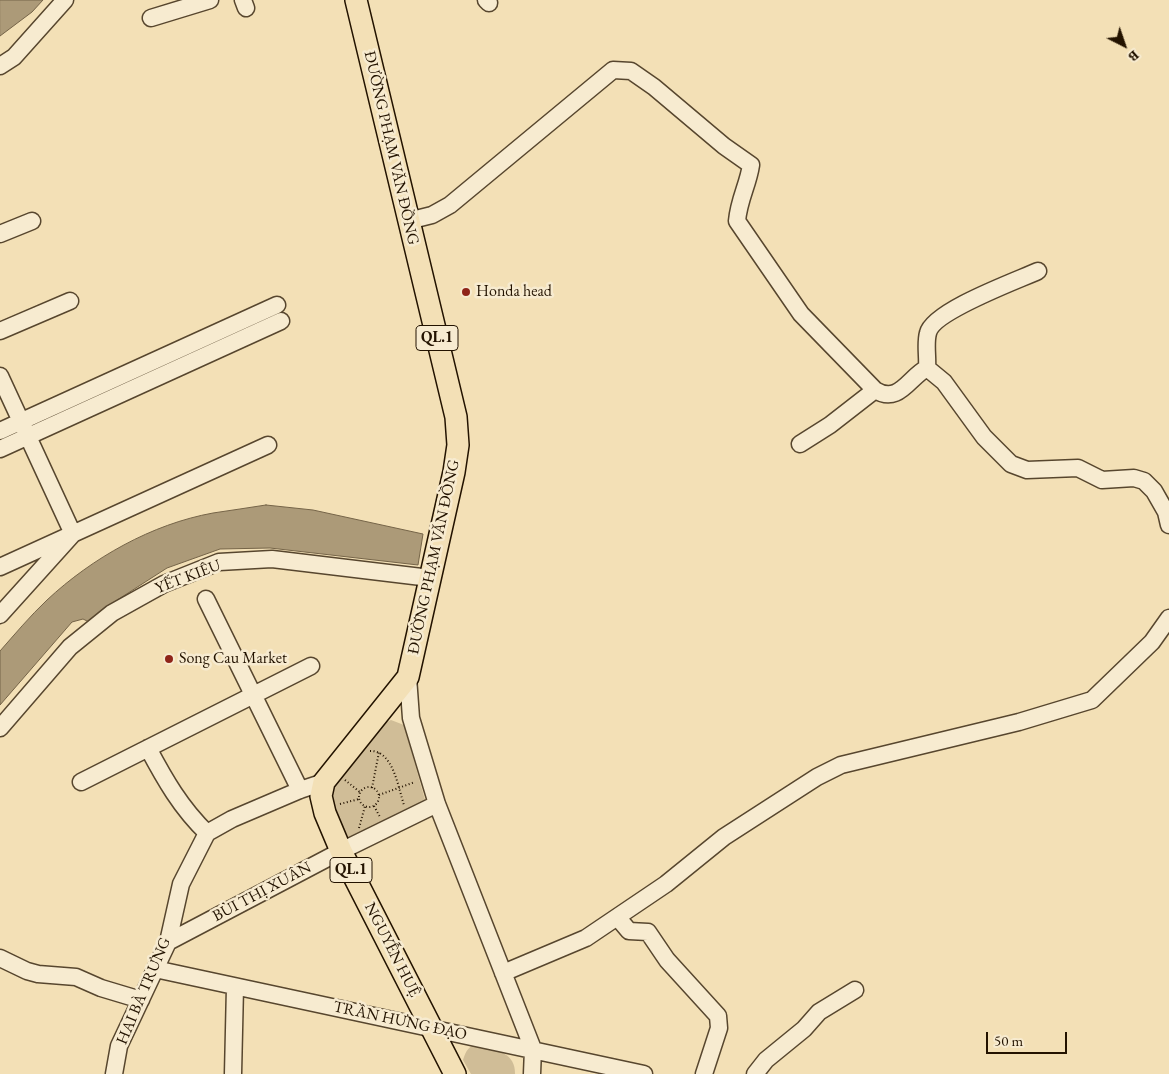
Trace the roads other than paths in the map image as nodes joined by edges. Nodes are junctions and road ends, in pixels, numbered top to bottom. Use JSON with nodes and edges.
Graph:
{"nodes":[{"id":1,"x":66,"y":0,"type":"edge"},
{"id":2,"x":210,"y":0,"type":"edge"},
{"id":3,"x":356,"y":0,"type":"edge"},
{"id":4,"x":151,"y":18,"type":"dead end"},
{"id":5,"x":0,"y":66,"type":"edge"},
{"id":6,"x":32,"y":221,"type":"dead end"},
{"id":7,"x":408,"y":222,"type":"junction"},
{"id":8,"x":0,"y":234,"type":"edge"},
{"id":9,"x":1038,"y":271,"type":"dead end"},
{"id":10,"x":70,"y":301,"type":"dead end"},
{"id":11,"x":0,"y":331,"type":"edge"},
{"id":12,"x":927,"y":368,"type":"junction"},
{"id":13,"x":0,"y":376,"type":"edge"},
{"id":14,"x":875,"y":390,"type":"junction"},
{"id":15,"x":21,"y":421,"type":"junction"},
{"id":16,"x":0,"y":431,"type":"edge"},
{"id":17,"x":28,"y":436,"type":"junction"},
{"id":18,"x":800,"y":444,"type":"dead end"},
{"id":19,"x":268,"y":445,"type":"dead end"},
{"id":20,"x":0,"y":449,"type":"edge"},
{"id":21,"x":1169,"y":525,"type":"edge"},
{"id":22,"x":73,"y":534,"type":"junction"},
{"id":23,"x":0,"y":567,"type":"edge"},
{"id":24,"x":430,"y":578,"type":"junction"},
{"id":25,"x":206,"y":599,"type":"dead end"},
{"id":26,"x":0,"y":615,"type":"edge"},
{"id":27,"x":1169,"y":618,"type":"edge"},
{"id":28,"x":311,"y":666,"type":"dead end"},
{"id":29,"x":408,"y":677,"type":"junction"},
{"id":30,"x":254,"y":695,"type":"junction"},
{"id":31,"x":0,"y":728,"type":"edge"},
{"id":32,"x":148,"y":748,"type":"junction"},
{"id":33,"x":81,"y":782,"type":"dead end"},
{"id":34,"x":333,"y":784,"type":"junction"},
{"id":35,"x":300,"y":790,"type":"junction"},
{"id":36,"x":437,"y":804,"type":"junction"},
{"id":37,"x":207,"y":833,"type":"junction"},
{"id":38,"x":341,"y":851,"type":"junction"},
{"id":39,"x":618,"y":918,"type":"junction"},
{"id":40,"x":168,"y":942,"type":"junction"},
{"id":41,"x":0,"y":958,"type":"edge"},
{"id":42,"x":155,"y":969,"type":"junction"},
{"id":43,"x":503,"y":973,"type":"junction"},
{"id":44,"x":235,"y":987,"type":"junction"},
{"id":45,"x":855,"y":990,"type":"dead end"},
{"id":46,"x":141,"y":1000,"type":"junction"},
{"id":47,"x":431,"y":1027,"type":"junction"},
{"id":48,"x":532,"y":1049,"type":"junction"},
{"id":49,"x":114,"y":1074,"type":"edge"},
{"id":50,"x":233,"y":1074,"type":"edge"},
{"id":51,"x":455,"y":1074,"type":"edge"},
{"id":52,"x":532,"y":1074,"type":"edge"},
{"id":53,"x":644,"y":1074,"type":"edge"},
{"id":54,"x":704,"y":1074,"type":"edge"},
{"id":55,"x":755,"y":1074,"type":"edge"}],
"edges":[{"from":1,"to":5,"type":"street"},
{"from":2,"to":4,"type":"street"},
{"from":3,"to":7,"type":"main road","name":"ĐƯỜNG PHẠM VĂN ĐỒNG","number":"QL.1"},
{"from":6,"to":8,"type":"street"},
{"from":7,"to":14,"type":"street"},
{"from":7,"to":24,"type":"main road","name":"ĐƯỜNG PHẠM VĂN ĐỒNG","number":"QL.1"},
{"from":9,"to":12,"type":"street"},
{"from":10,"to":11,"type":"street"},
{"from":12,"to":14,"type":"street"},
{"from":12,"to":21,"type":"street"},
{"from":13,"to":15,"type":"street"},
{"from":14,"to":18,"type":"street"},
{"from":15,"to":16,"type":"street"},
{"from":15,"to":17,"type":"street"},
{"from":15,"to":17,"type":"street"},
{"from":17,"to":20,"type":"street"},
{"from":17,"to":22,"type":"street"},
{"from":19,"to":22,"type":"street"},
{"from":22,"to":23,"type":"street"},
{"from":22,"to":26,"type":"street"},
{"from":24,"to":29,"type":"main road","name":"ĐƯỜNG PHẠM VĂN ĐỒNG","number":"QL.1"},
{"from":24,"to":31,"type":"street","name":"YẾT KIÊU"},
{"from":25,"to":30,"type":"street"},
{"from":27,"to":39,"type":"street"},
{"from":28,"to":30,"type":"street"},
{"from":29,"to":34,"type":"main road","number":"QL.1"},
{"from":29,"to":36,"type":"street","name":"ĐƯỜNG PHẠM VĂN ĐỒNG"},
{"from":30,"to":32,"type":"street"},
{"from":30,"to":35,"type":"street"},
{"from":32,"to":33,"type":"street"},
{"from":32,"to":37,"type":"street"},
{"from":34,"to":35,"type":"street"},
{"from":34,"to":38,"type":"main road","name":"NGUYỄN HUỆ","number":"QL.1"},
{"from":35,"to":37,"type":"street"},
{"from":36,"to":38,"type":"street","name":"BÙI THỊ XUÂN"},
{"from":36,"to":43,"type":"street","name":"ĐƯỜNG PHẠM VĂN ĐỒNG"},
{"from":37,"to":40,"type":"street","name":"HAI BÀ TRƯNG"},
{"from":38,"to":40,"type":"street","name":"BÙI THỊ XUÂN"},
{"from":38,"to":47,"type":"main road","name":"NGUYỄN HUỆ","number":"QL.1"},
{"from":39,"to":43,"type":"street"},
{"from":39,"to":54,"type":"street"},
{"from":40,"to":42,"type":"street","name":"HAI BÀ TRƯNG"},
{"from":41,"to":46,"type":"street"},
{"from":42,"to":44,"type":"street","name":"TRẦN HƯNG ĐẠO"},
{"from":42,"to":46,"type":"street","name":"HAI BÀ TRƯNG"},
{"from":43,"to":48,"type":"street","name":"ĐƯỜNG PHẠM VĂN ĐỒNG"},
{"from":44,"to":47,"type":"street","name":"TRẦN HƯNG ĐẠO"},
{"from":44,"to":50,"type":"street"},
{"from":45,"to":55,"type":"street"},
{"from":46,"to":49,"type":"street","name":"HAI BÀ TRƯNG"},
{"from":47,"to":48,"type":"street","name":"TRẦN HƯNG ĐẠO"},
{"from":47,"to":51,"type":"main road","name":"NGUYỄN HUỆ","number":"QL.1"},
{"from":48,"to":52,"type":"street","name":"ĐƯỜNG PHẠM VĂN ĐỒNG"},
{"from":48,"to":53,"type":"street","name":"TRẦN HƯNG ĐẠO"}]}
